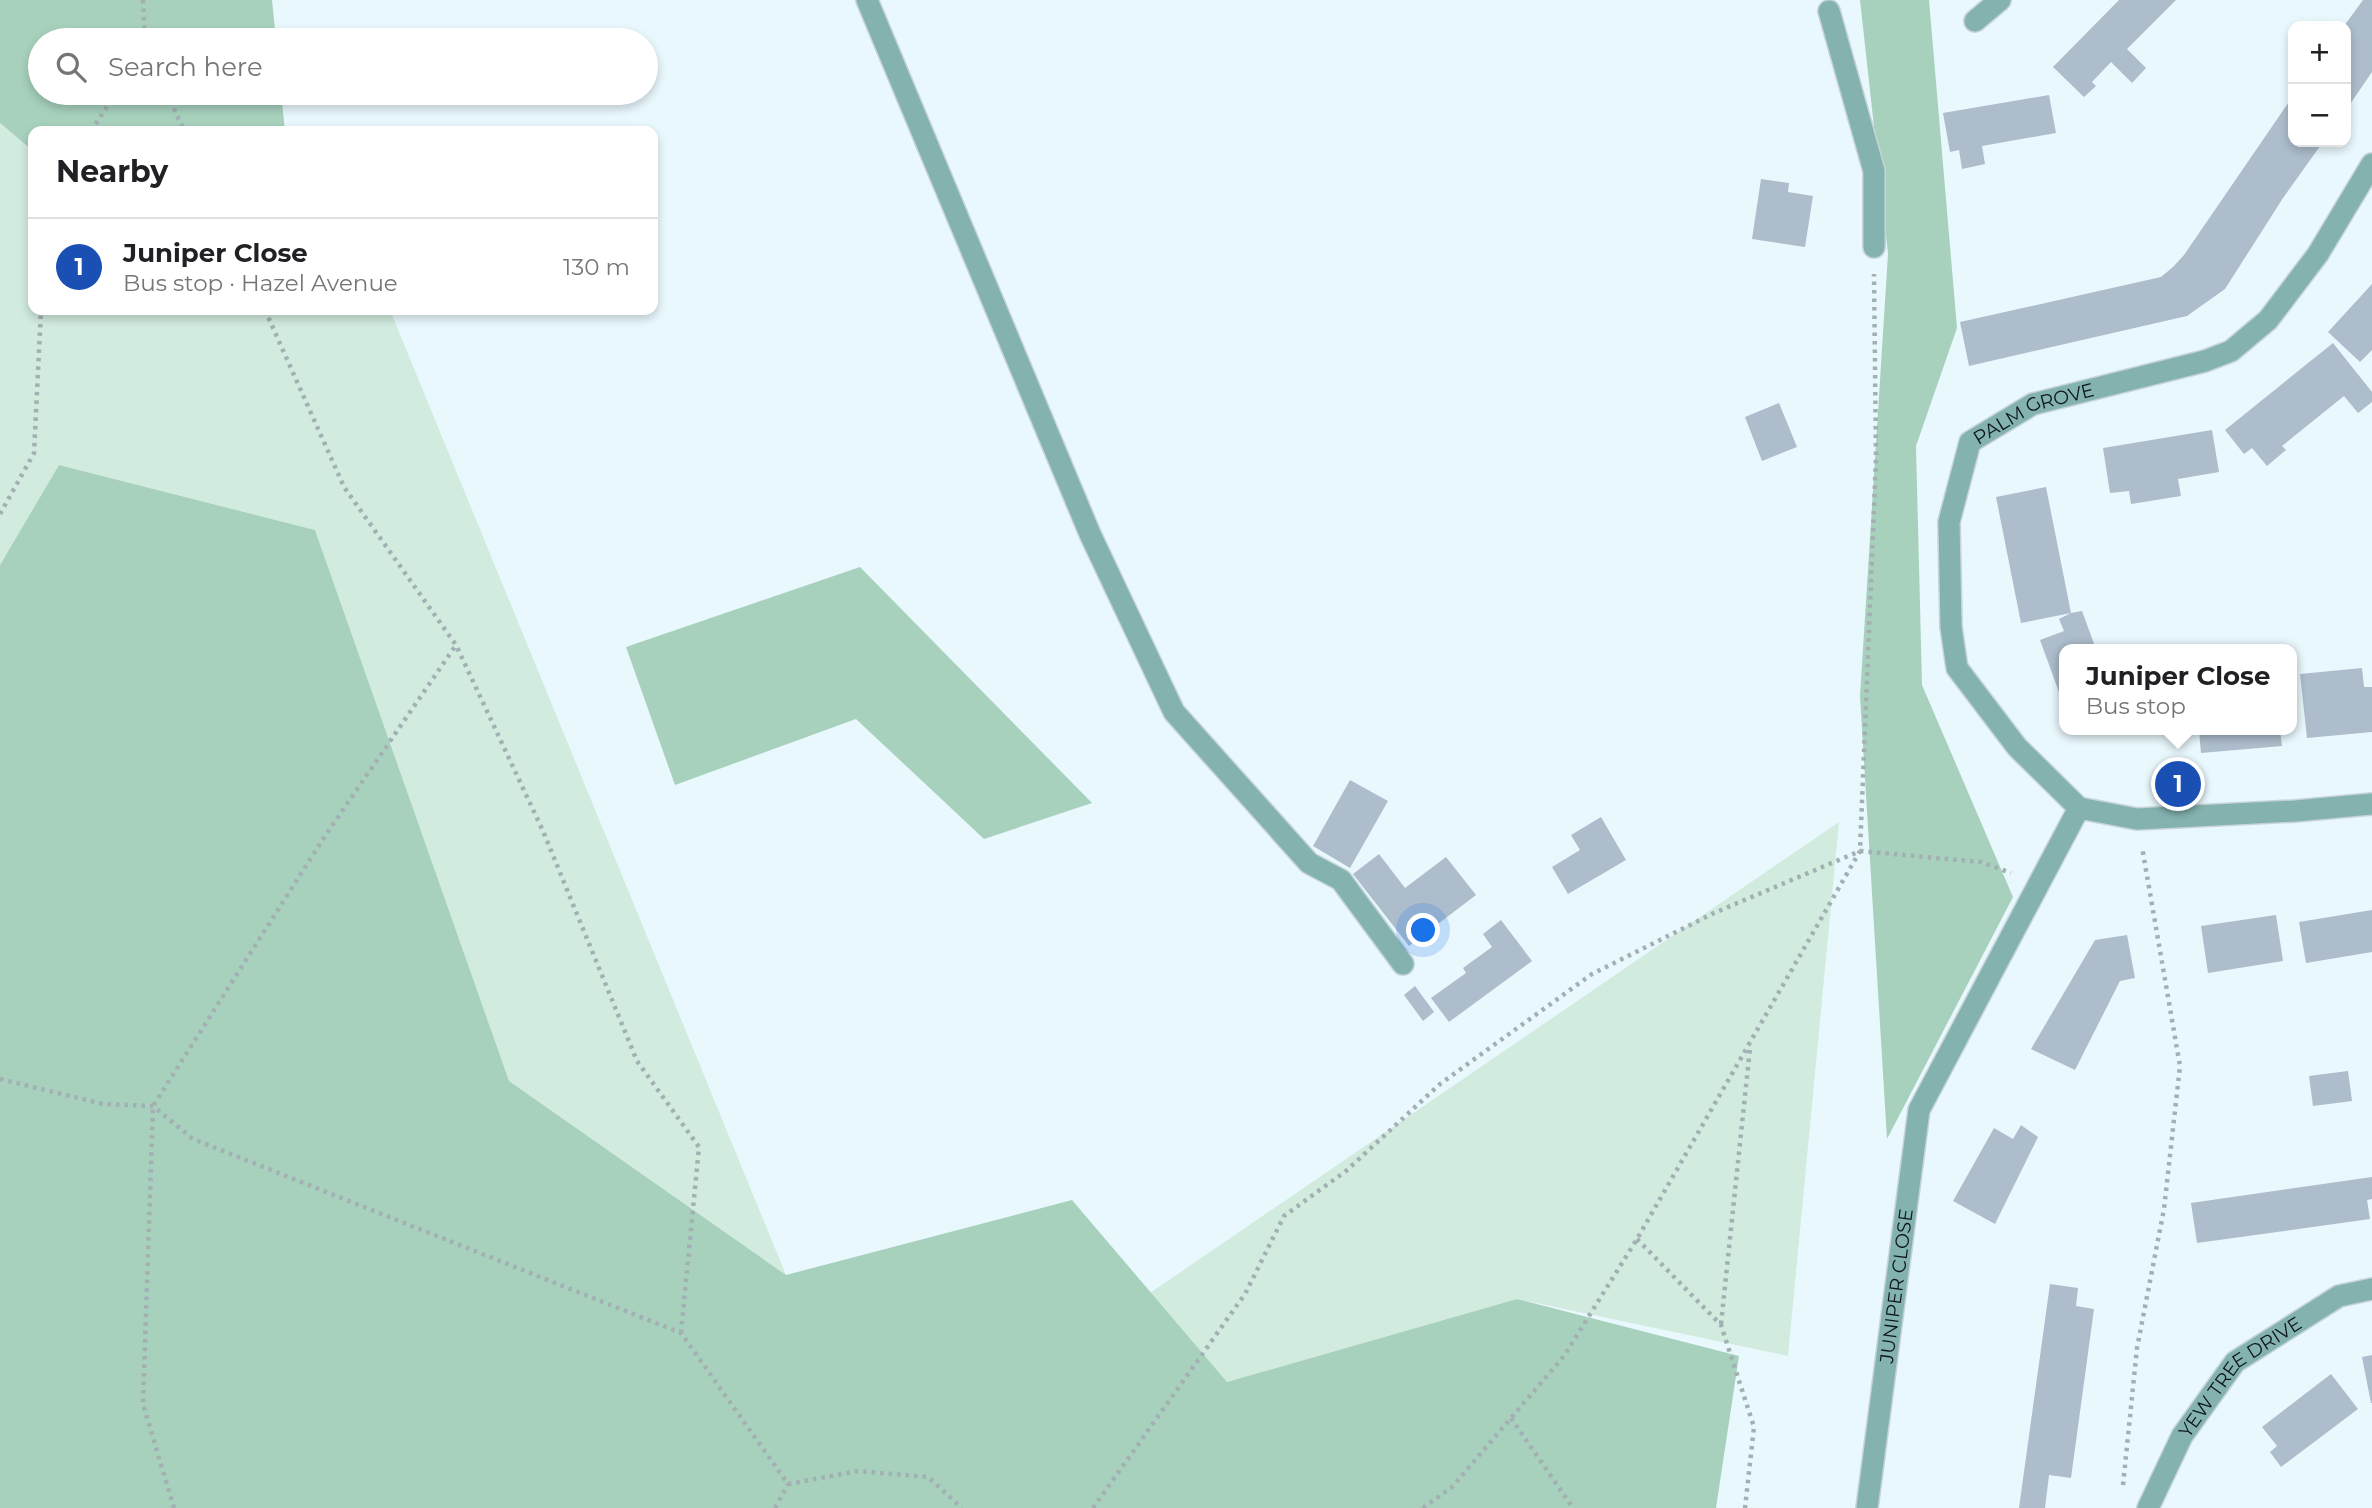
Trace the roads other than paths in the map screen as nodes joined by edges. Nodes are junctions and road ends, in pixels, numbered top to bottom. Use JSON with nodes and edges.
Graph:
{"nodes":[{"id":1,"x":867,"y":0,"type":"edge"},
{"id":2,"x":2000,"y":0,"type":"edge"},
{"id":3,"x":1829,"y":11,"type":"dead end"},
{"id":4,"x":1975,"y":21,"type":"dead end"},
{"id":5,"x":2372,"y":164,"type":"edge"},
{"id":6,"x":1874,"y":247,"type":"road end"},
{"id":7,"x":2372,"y":804,"type":"edge"},
{"id":8,"x":2079,"y":808,"type":"junction"},
{"id":9,"x":1403,"y":964,"type":"dead end"},
{"id":10,"x":2372,"y":1289,"type":"edge"},
{"id":11,"x":1867,"y":1508,"type":"edge"},
{"id":12,"x":2148,"y":1508,"type":"edge"}],
"edges":[{"from":1,"to":9,"type":"street"},
{"from":2,"to":4,"type":"street"},
{"from":3,"to":6,"type":"street"},
{"from":5,"to":8,"type":"street","name":"PALM GROVE"},
{"from":7,"to":8,"type":"street"},
{"from":8,"to":11,"type":"street","name":"JUNIPER CLOSE"},
{"from":10,"to":12,"type":"street","name":"YEW TREE DRIVE"}]}
